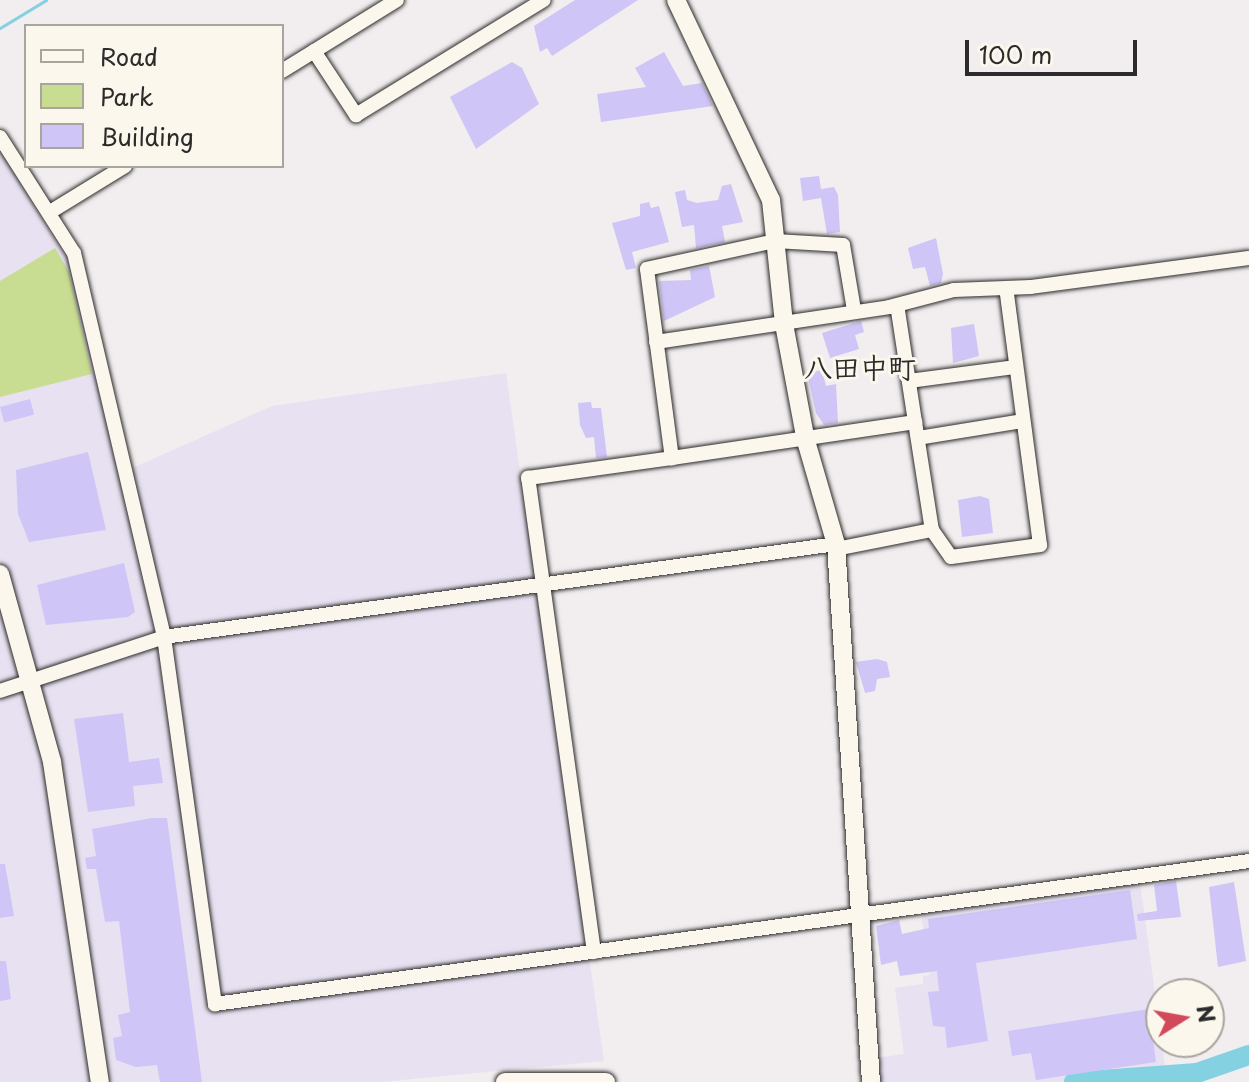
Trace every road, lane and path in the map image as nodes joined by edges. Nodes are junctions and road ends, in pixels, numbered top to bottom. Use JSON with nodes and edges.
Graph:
{"nodes":[{"id":1,"x":397,"y":0,"type":"edge"},
{"id":2,"x":544,"y":0,"type":"edge"},
{"id":3,"x":676,"y":0,"type":"edge"},
{"id":4,"x":314,"y":51,"type":"junction"},
{"id":5,"x":284,"y":70,"type":"edge"},
{"id":6,"x":0,"y":137,"type":"edge"},
{"id":7,"x":122,"y":168,"type":"edge"},
{"id":8,"x":50,"y":212,"type":"junction"},
{"id":9,"x":775,"y":241,"type":"junction"},
{"id":10,"x":1249,"y":258,"type":"edge"},
{"id":11,"x":1006,"y":288,"type":"junction"},
{"id":12,"x":897,"y":305,"type":"junction"},
{"id":13,"x":854,"y":310,"type":"junction"},
{"id":14,"x":784,"y":324,"type":"junction"},
{"id":15,"x":656,"y":342,"type":"junction"},
{"id":16,"x":1016,"y":367,"type":"junction"},
{"id":17,"x":909,"y":381,"type":"junction"},
{"id":18,"x":1023,"y":421,"type":"junction"},
{"id":19,"x":915,"y":422,"type":"junction"},
{"id":20,"x":918,"y":438,"type":"junction"},
{"id":21,"x":806,"y":441,"type":"junction"},
{"id":22,"x":672,"y":458,"type":"junction"},
{"id":23,"x":932,"y":530,"type":"junction"},
{"id":24,"x":836,"y":546,"type":"junction"},
{"id":25,"x":0,"y":574,"type":"edge"},
{"id":26,"x":540,"y":587,"type":"junction"},
{"id":27,"x":164,"y":637,"type":"junction"},
{"id":28,"x":31,"y":680,"type":"junction"},
{"id":29,"x":0,"y":691,"type":"edge"},
{"id":30,"x":1249,"y":861,"type":"edge"},
{"id":31,"x":862,"y":915,"type":"junction"},
{"id":32,"x":594,"y":952,"type":"junction"},
{"id":33,"x":100,"y":1082,"type":"edge"},
{"id":34,"x":505,"y":1082,"type":"edge"},
{"id":35,"x":606,"y":1082,"type":"edge"},
{"id":36,"x":871,"y":1082,"type":"edge"}],
"edges":[{"from":1,"to":4,"type":"street"},
{"from":2,"to":4,"type":"street"},
{"from":3,"to":9,"type":"street"},
{"from":4,"to":5,"type":"street"},
{"from":6,"to":8,"type":"street"},
{"from":7,"to":8,"type":"street"},
{"from":8,"to":27,"type":"street"},
{"from":9,"to":13,"type":"street"},
{"from":9,"to":14,"type":"street"},
{"from":9,"to":15,"type":"street"},
{"from":10,"to":11,"type":"street"},
{"from":11,"to":12,"type":"street"},
{"from":11,"to":16,"type":"street"},
{"from":12,"to":13,"type":"street"},
{"from":12,"to":17,"type":"street"},
{"from":13,"to":14,"type":"street"},
{"from":14,"to":15,"type":"street"},
{"from":14,"to":21,"type":"street"},
{"from":15,"to":22,"type":"street"},
{"from":16,"to":17,"type":"street"},
{"from":16,"to":18,"type":"street"},
{"from":17,"to":19,"type":"street"},
{"from":18,"to":20,"type":"street"},
{"from":18,"to":23,"type":"street"},
{"from":19,"to":20,"type":"street"},
{"from":19,"to":21,"type":"street"},
{"from":20,"to":23,"type":"street"},
{"from":21,"to":22,"type":"street"},
{"from":21,"to":24,"type":"street"},
{"from":22,"to":26,"type":"street"},
{"from":23,"to":24,"type":"street"},
{"from":24,"to":26,"type":"street"},
{"from":24,"to":31,"type":"street"},
{"from":25,"to":28,"type":"street"},
{"from":26,"to":27,"type":"street"},
{"from":26,"to":32,"type":"street"},
{"from":27,"to":28,"type":"street"},
{"from":27,"to":32,"type":"street"},
{"from":28,"to":29,"type":"street"},
{"from":28,"to":33,"type":"street"},
{"from":30,"to":31,"type":"street"},
{"from":31,"to":32,"type":"street"},
{"from":31,"to":36,"type":"street"},
{"from":34,"to":35,"type":"street"}]}
